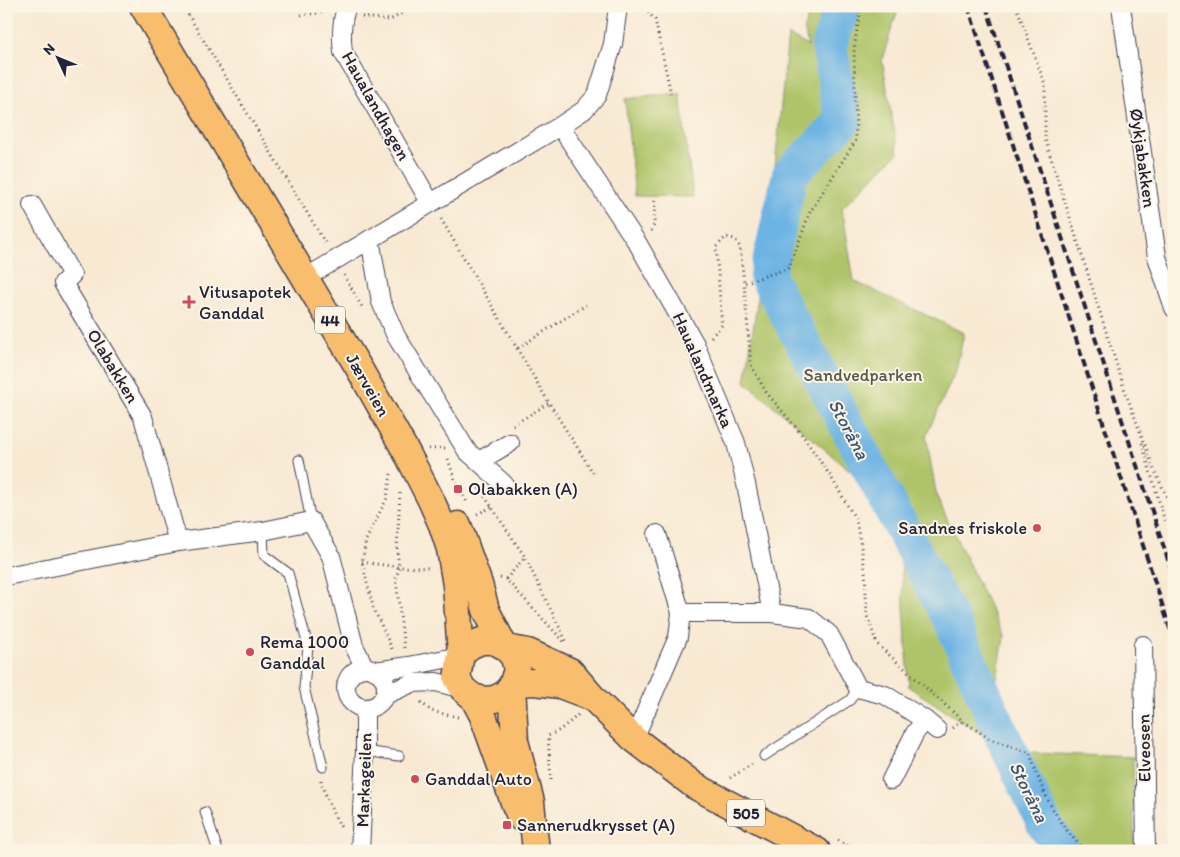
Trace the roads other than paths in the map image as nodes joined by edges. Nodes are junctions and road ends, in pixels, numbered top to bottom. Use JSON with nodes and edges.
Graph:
{"nodes":[{"id":1,"x":157,"y":6,"type":"edge"},
{"id":2,"x":348,"y":6,"type":"edge"},
{"id":3,"x":618,"y":6,"type":"edge"},
{"id":4,"x":1121,"y":6,"type":"edge"},
{"id":5,"x":132,"y":10,"type":"edge"},
{"id":6,"x":560,"y":126,"type":"junction"},
{"id":7,"x":430,"y":202,"type":"junction"},
{"id":8,"x":32,"y":206,"type":"dead end"},
{"id":9,"x":370,"y":239,"type":"junction"},
{"id":10,"x":317,"y":270,"type":"junction"},
{"id":11,"x":1174,"y":308,"type":"edge"},
{"id":12,"x":510,"y":443,"type":"dead end"},
{"id":13,"x":299,"y":460,"type":"dead end"},
{"id":14,"x":479,"y":461,"type":"junction"},
{"id":15,"x":504,"y":484,"type":"dead end"},
{"id":16,"x":310,"y":521,"type":"junction"},
{"id":17,"x":263,"y":531,"type":"junction"},
{"id":18,"x":657,"y":534,"type":"dead end"},
{"id":19,"x":178,"y":542,"type":"junction"},
{"id":20,"x":6,"y":576,"type":"edge"},
{"id":21,"x":772,"y":612,"type":"junction"},
{"id":22,"x":681,"y":614,"type":"junction"},
{"id":23,"x":1143,"y":645,"type":"dead end"},
{"id":24,"x":505,"y":647,"type":"junction"},
{"id":25,"x":461,"y":655,"type":"junction"},
{"id":26,"x":370,"y":670,"type":"junction"},
{"id":27,"x":513,"y":684,"type":"junction"},
{"id":28,"x":858,"y":688,"type":"junction"},
{"id":29,"x":385,"y":695,"type":"junction"},
{"id":30,"x":466,"y":701,"type":"junction"},
{"id":31,"x":587,"y":706,"type":"junction"},
{"id":32,"x":365,"y":708,"type":"junction"},
{"id":33,"x":634,"y":739,"type":"junction"},
{"id":34,"x":365,"y":751,"type":"junction"},
{"id":35,"x":399,"y":756,"type":"dead end"},
{"id":36,"x":764,"y":756,"type":"road end"},
{"id":37,"x":323,"y":767,"type":"road end"},
{"id":38,"x":891,"y":780,"type":"dead end"},
{"id":39,"x":205,"y":812,"type":"dead end"},
{"id":40,"x":536,"y":848,"type":"edge"},
{"id":41,"x":218,"y":851,"type":"edge"},
{"id":42,"x":360,"y":851,"type":"edge"},
{"id":43,"x":817,"y":851,"type":"edge"},
{"id":44,"x":1146,"y":851,"type":"edge"}],
"edges":[{"from":1,"to":10,"type":"main road","name":"Jærveien","number":"44"},
{"from":2,"to":7,"type":"street","name":"Haualandhagen"},
{"from":3,"to":6,"type":"street"},
{"from":4,"to":11,"type":"street","name":"Øykjabakken"},
{"from":5,"to":25,"type":"main road","name":"Jærveien","number":"44"},
{"from":6,"to":7,"type":"street"},
{"from":6,"to":21,"type":"street","name":"Haualandmarka"},
{"from":7,"to":9,"type":"street"},
{"from":8,"to":19,"type":"street","name":"Olabakken"},
{"from":9,"to":10,"type":"street"},
{"from":9,"to":14,"type":"street"},
{"from":10,"to":24,"type":"main road","name":"Jærveien","number":"44"},
{"from":12,"to":14,"type":"street"},
{"from":13,"to":16,"type":"lane"},
{"from":14,"to":15,"type":"street"},
{"from":16,"to":17,"type":"street"},
{"from":16,"to":26,"type":"street"},
{"from":17,"to":19,"type":"street"},
{"from":17,"to":37,"type":"lane"},
{"from":18,"to":22,"type":"street"},
{"from":19,"to":20,"type":"street"},
{"from":21,"to":22,"type":"street"},
{"from":21,"to":28,"type":"street"},
{"from":22,"to":33,"type":"street"},
{"from":23,"to":44,"type":"street","name":"Elveosen"},
{"from":24,"to":25,"type":"main road"},
{"from":24,"to":27,"type":"main road","number":"44"},
{"from":24,"to":31,"type":"main road","number":"505"},
{"from":25,"to":26,"type":"street"},
{"from":25,"to":30,"type":"main road","number":"44"},
{"from":26,"to":29,"type":"street"},
{"from":26,"to":32,"type":"street"},
{"from":27,"to":30,"type":"main road"},
{"from":27,"to":31,"type":"main road","number":"505"},
{"from":27,"to":40,"type":"main road","number":"44"},
{"from":28,"to":36,"type":"lane"},
{"from":28,"to":38,"type":"street"},
{"from":29,"to":30,"type":"street"},
{"from":29,"to":32,"type":"street"},
{"from":30,"to":40,"type":"main road","number":"44"},
{"from":31,"to":33,"type":"main road","number":"505"},
{"from":32,"to":34,"type":"street","name":"Markageilen"},
{"from":33,"to":43,"type":"main road","number":"505"},
{"from":34,"to":35,"type":"lane"},
{"from":34,"to":42,"type":"street","name":"Markageilen"},
{"from":39,"to":41,"type":"lane"}]}
